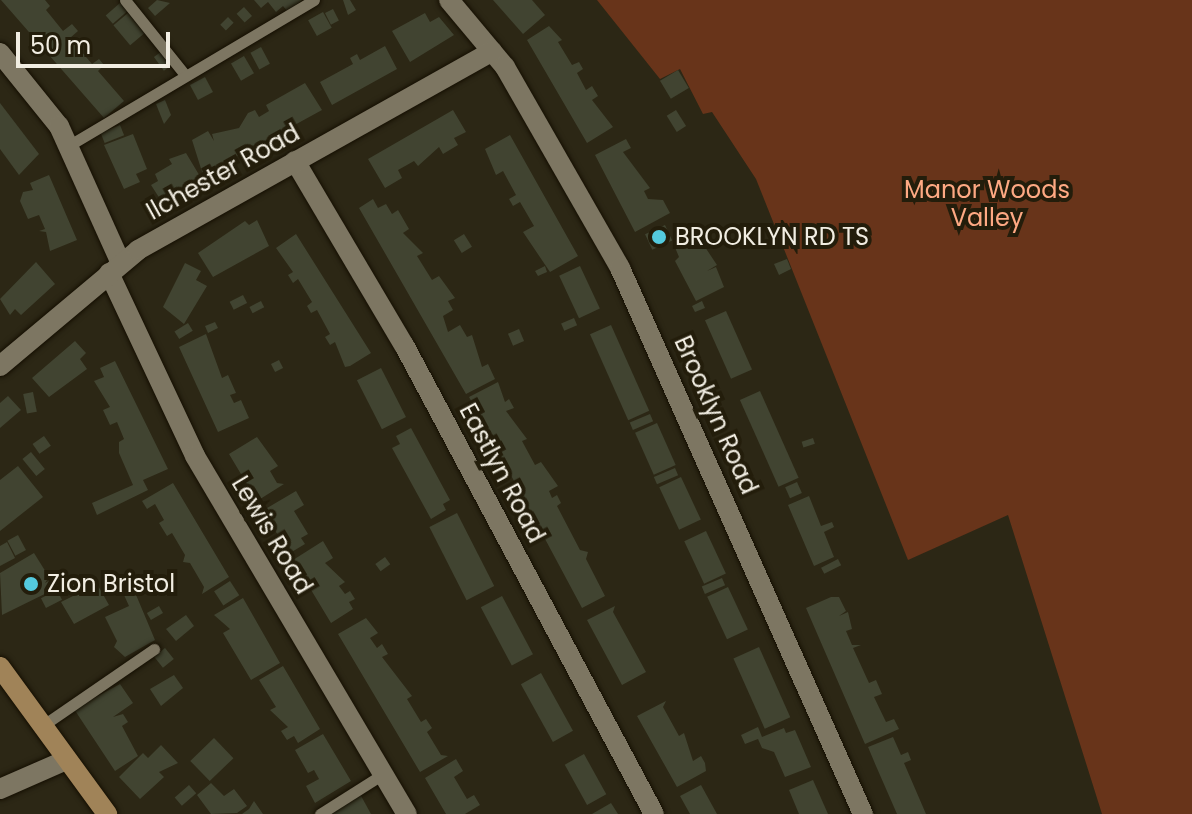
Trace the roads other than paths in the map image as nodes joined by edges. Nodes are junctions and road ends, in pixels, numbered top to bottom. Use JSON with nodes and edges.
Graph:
{"nodes":[{"id":1,"x":125,"y":0,"type":"edge"},
{"id":2,"x":314,"y":0,"type":"edge"},
{"id":3,"x":449,"y":0,"type":"edge"},
{"id":4,"x":492,"y":51,"type":"junction"},
{"id":5,"x":0,"y":53,"type":"edge"},
{"id":6,"x":185,"y":75,"type":"junction"},
{"id":7,"x":68,"y":146,"type":"junction"},
{"id":8,"x":295,"y":161,"type":"junction"},
{"id":9,"x":115,"y":268,"type":"junction"},
{"id":10,"x":0,"y":366,"type":"edge"},
{"id":11,"x":154,"y":649,"type":"dead end"},
{"id":12,"x":0,"y":667,"type":"edge"},
{"id":13,"x":42,"y":726,"type":"junction"},
{"id":14,"x":66,"y":760,"type":"junction"},
{"id":15,"x":383,"y":774,"type":"junction"},
{"id":16,"x":0,"y":789,"type":"edge"},
{"id":17,"x":107,"y":814,"type":"edge"},
{"id":18,"x":320,"y":814,"type":"edge"},
{"id":19,"x":407,"y":814,"type":"edge"},
{"id":20,"x":654,"y":814,"type":"edge"},
{"id":21,"x":863,"y":814,"type":"edge"}],
"edges":[{"from":1,"to":6,"type":"lane"},
{"from":2,"to":6,"type":"lane"},
{"from":3,"to":4,"type":"street","name":"Brooklyn Road"},
{"from":4,"to":8,"type":"street","name":"Ilchester Road"},
{"from":4,"to":21,"type":"street","name":"Brooklyn Road"},
{"from":5,"to":7,"type":"street","name":"Lewis Road"},
{"from":6,"to":7,"type":"lane"},
{"from":7,"to":9,"type":"street","name":"Lewis Road"},
{"from":8,"to":9,"type":"street","name":"Ilchester Road"},
{"from":8,"to":20,"type":"street","name":"Eastlyn Road"},
{"from":9,"to":10,"type":"street","name":"Ilchester Road"},
{"from":9,"to":15,"type":"street","name":"Lewis Road"},
{"from":11,"to":13,"type":"lane"},
{"from":12,"to":13,"type":"street"},
{"from":13,"to":14,"type":"street"},
{"from":14,"to":16,"type":"street"},
{"from":14,"to":17,"type":"street"},
{"from":15,"to":18,"type":"lane"},
{"from":15,"to":19,"type":"street","name":"Lewis Road"}]}
